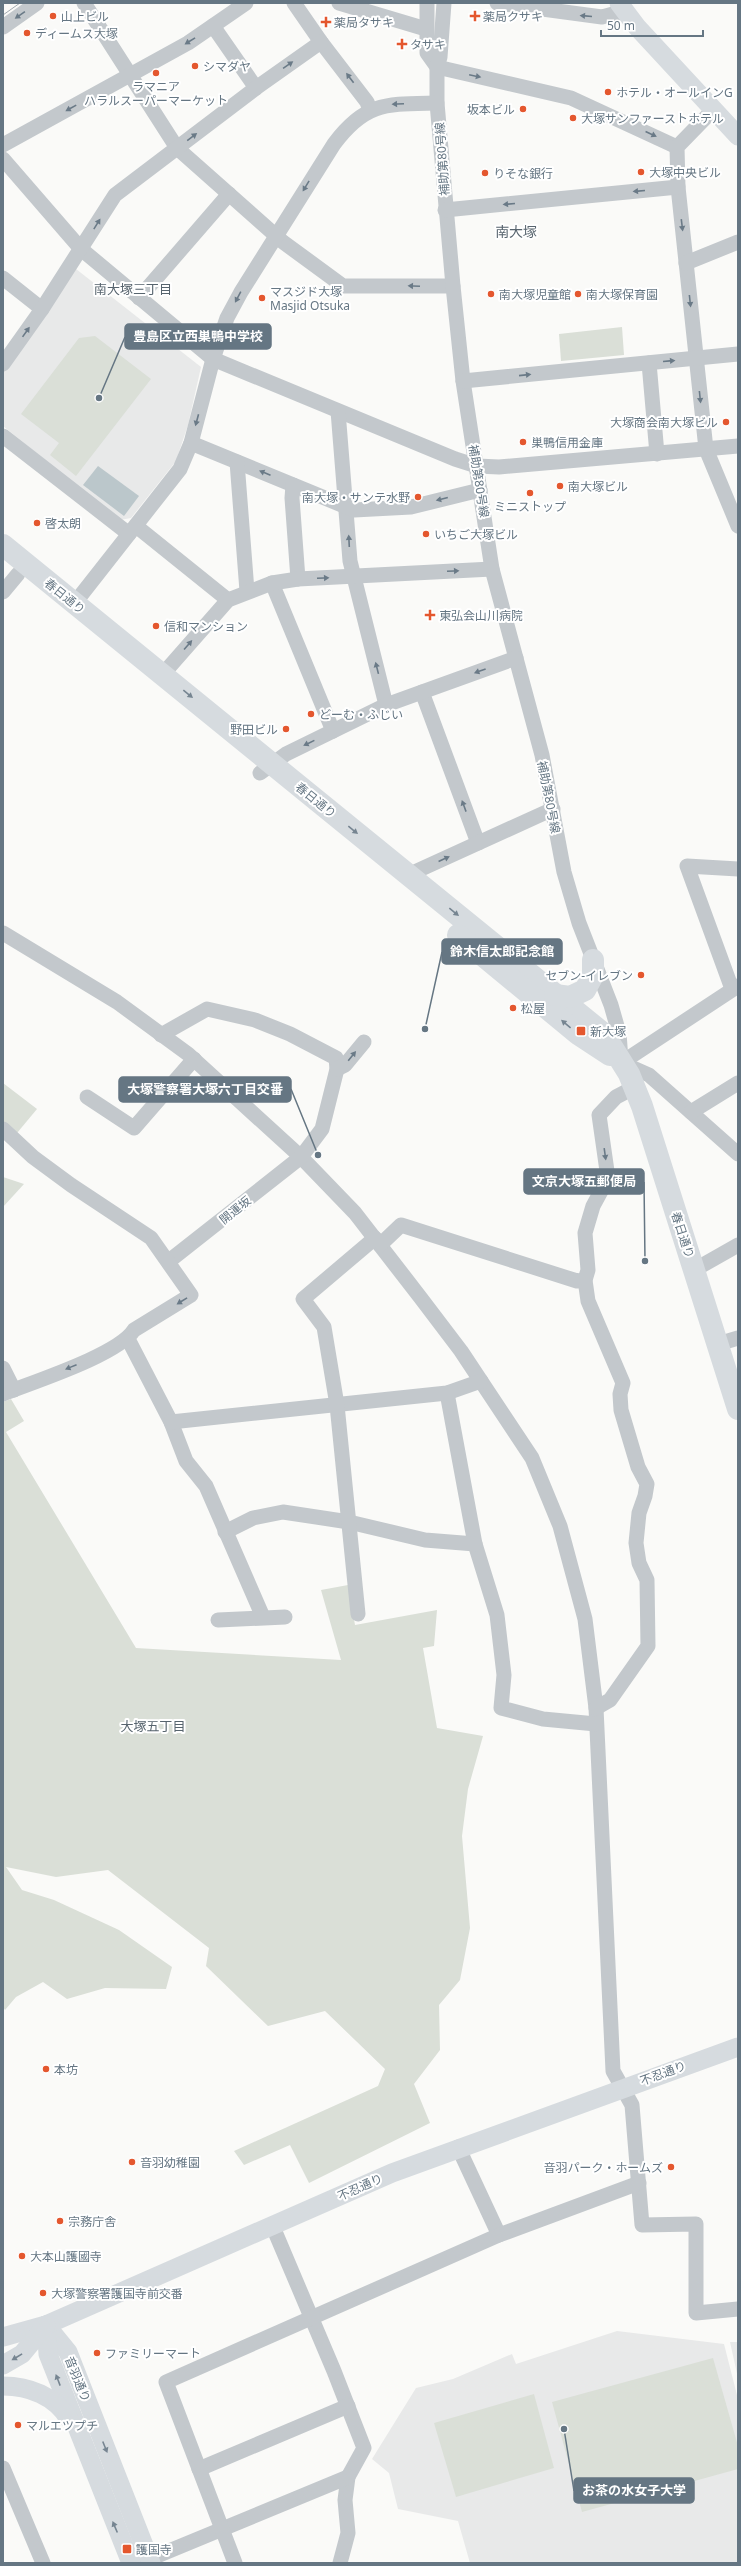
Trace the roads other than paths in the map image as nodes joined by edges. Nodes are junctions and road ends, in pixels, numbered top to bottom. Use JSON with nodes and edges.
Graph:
{"nodes":[{"id":1,"x":37,"y":3,"type":"edge"},
{"id":2,"x":84,"y":3,"type":"edge"},
{"id":3,"x":246,"y":3,"type":"edge"},
{"id":4,"x":294,"y":3,"type":"edge"},
{"id":5,"x":339,"y":3,"type":"edge"},
{"id":6,"x":427,"y":3,"type":"edge"},
{"id":7,"x":444,"y":3,"type":"edge"},
{"id":8,"x":497,"y":3,"type":"edge"},
{"id":9,"x":622,"y":7,"type":"edge"},
{"id":10,"x":213,"y":26,"type":"junction"},
{"id":11,"x":3,"y":27,"type":"edge"},
{"id":12,"x":426,"y":29,"type":"junction"},
{"id":13,"x":321,"y":42,"type":"junction"},
{"id":14,"x":437,"y":67,"type":"junction"},
{"id":15,"x":130,"y":75,"type":"junction"},
{"id":16,"x":256,"y":88,"type":"junction"},
{"id":17,"x":437,"y":103,"type":"junction"},
{"id":18,"x":370,"y":110,"type":"junction"},
{"id":19,"x":713,"y":110,"type":"junction"},
{"id":20,"x":738,"y":136,"type":"edge"},
{"id":21,"x":3,"y":145,"type":"edge"},
{"id":22,"x":677,"y":147,"type":"junction"},
{"id":23,"x":178,"y":148,"type":"junction"},
{"id":24,"x":3,"y":159,"type":"edge"},
{"id":25,"x":678,"y":188,"type":"junction"},
{"id":26,"x":229,"y":194,"type":"junction"},
{"id":27,"x":445,"y":210,"type":"junction"},
{"id":28,"x":276,"y":236,"type":"junction"},
{"id":29,"x":738,"y":242,"type":"edge"},
{"id":30,"x":81,"y":249,"type":"junction"},
{"id":31,"x":686,"y":263,"type":"junction"},
{"id":32,"x":3,"y":278,"type":"edge"},
{"id":33,"x":453,"y":286,"type":"junction"},
{"id":34,"x":139,"y":298,"type":"junction"},
{"id":35,"x":42,"y":309,"type":"junction"},
{"id":36,"x":738,"y":354,"type":"edge"},
{"id":37,"x":213,"y":359,"type":"junction"},
{"id":38,"x":696,"y":359,"type":"junction"},
{"id":39,"x":649,"y":363,"type":"junction"},
{"id":40,"x":3,"y":364,"type":"edge"},
{"id":41,"x":464,"y":381,"type":"junction"},
{"id":42,"x":338,"y":411,"type":"junction"},
{"id":43,"x":3,"y":436,"type":"edge"},
{"id":44,"x":191,"y":443,"type":"junction"},
{"id":45,"x":738,"y":446,"type":"edge"},
{"id":46,"x":706,"y":449,"type":"junction"},
{"id":47,"x":657,"y":454,"type":"junction"},
{"id":48,"x":237,"y":462,"type":"junction"},
{"id":49,"x":477,"y":466,"type":"junction"},
{"id":50,"x":293,"y":485,"type":"junction"},
{"id":51,"x":480,"y":490,"type":"junction"},
{"id":52,"x":347,"y":506,"type":"junction"},
{"id":53,"x":737,"y":522,"type":"edge"},
{"id":54,"x":133,"y":530,"type":"junction"},
{"id":55,"x":3,"y":545,"type":"edge"},
{"id":56,"x":10,"y":569,"type":"edge"},
{"id":57,"x":492,"y":569,"type":"junction"},
{"id":58,"x":353,"y":576,"type":"junction"},
{"id":59,"x":298,"y":579,"type":"junction"},
{"id":60,"x":272,"y":583,"type":"junction"},
{"id":61,"x":246,"y":591,"type":"junction"},
{"id":62,"x":3,"y":592,"type":"edge"},
{"id":63,"x":228,"y":600,"type":"junction"},
{"id":64,"x":74,"y":604,"type":"junction"},
{"id":65,"x":516,"y":658,"type":"junction"},
{"id":66,"x":162,"y":674,"type":"junction"},
{"id":67,"x":422,"y":692,"type":"junction"},
{"id":68,"x":386,"y":705,"type":"junction"},
{"id":69,"x":334,"y":731,"type":"junction"},
{"id":70,"x":266,"y":769,"type":"junction"},
{"id":71,"x":553,"y":809,"type":"junction"},
{"id":72,"x":478,"y":843,"type":"junction"},
{"id":73,"x":738,"y":869,"type":"edge"},
{"id":74,"x":408,"y":875,"type":"junction"},
{"id":75,"x":3,"y":933,"type":"edge"},
{"id":76,"x":593,"y":960,"type":"junction"},
{"id":77,"x":735,"y":987,"type":"edge"},
{"id":78,"x":555,"y":995,"type":"junction"},
{"id":79,"x":161,"y":1035,"type":"junction"},
{"id":80,"x":364,"y":1042,"type":"dead end"},
{"id":81,"x":194,"y":1059,"type":"junction"},
{"id":82,"x":621,"y":1063,"type":"junction"},
{"id":83,"x":337,"y":1068,"type":"junction"},
{"id":84,"x":738,"y":1083,"type":"edge"},
{"id":85,"x":635,"y":1087,"type":"junction"},
{"id":86,"x":87,"y":1097,"type":"dead end"},
{"id":87,"x":691,"y":1112,"type":"junction"},
{"id":88,"x":3,"y":1129,"type":"edge"},
{"id":89,"x":738,"y":1154,"type":"edge"},
{"id":90,"x":301,"y":1157,"type":"junction"},
{"id":91,"x":378,"y":1242,"type":"junction"},
{"id":92,"x":738,"y":1245,"type":"edge"},
{"id":93,"x":169,"y":1260,"type":"junction"},
{"id":94,"x":694,"y":1270,"type":"junction"},
{"id":95,"x":585,"y":1280,"type":"junction"},
{"id":96,"x":128,"y":1339,"type":"junction"},
{"id":97,"x":728,"y":1341,"type":"edge"},
{"id":98,"x":3,"y":1368,"type":"edge"},
{"id":99,"x":481,"y":1381,"type":"junction"},
{"id":100,"x":8,"y":1392,"type":"edge"},
{"id":101,"x":447,"y":1392,"type":"junction"},
{"id":102,"x":337,"y":1405,"type":"junction"},
{"id":103,"x":738,"y":1409,"type":"edge"},
{"id":104,"x":171,"y":1422,"type":"junction"},
{"id":105,"x":349,"y":1522,"type":"junction"},
{"id":106,"x":225,"y":1532,"type":"junction"},
{"id":107,"x":474,"y":1544,"type":"junction"},
{"id":108,"x":358,"y":1614,"type":"dead end"},
{"id":109,"x":263,"y":1617,"type":"junction"},
{"id":110,"x":286,"y":1617,"type":"dead end"},
{"id":111,"x":218,"y":1620,"type":"dead end"},
{"id":112,"x":596,"y":1708,"type":"junction"},
{"id":113,"x":596,"y":1724,"type":"junction"},
{"id":114,"x":738,"y":2047,"type":"edge"},
{"id":115,"x":621,"y":2089,"type":"junction"},
{"id":116,"x":458,"y":2147,"type":"junction"},
{"id":117,"x":639,"y":2182,"type":"junction"},
{"id":118,"x":273,"y":2227,"type":"junction"},
{"id":119,"x":499,"y":2235,"type":"junction"},
{"id":120,"x":738,"y":2309,"type":"edge"},
{"id":121,"x":312,"y":2318,"type":"junction"},
{"id":122,"x":46,"y":2325,"type":"junction"},
{"id":123,"x":3,"y":2337,"type":"edge"},
{"id":124,"x":3,"y":2365,"type":"edge"},
{"id":125,"x":3,"y":2386,"type":"edge"},
{"id":126,"x":348,"y":2406,"type":"junction"},
{"id":127,"x":84,"y":2448,"type":"junction"},
{"id":128,"x":3,"y":2468,"type":"edge"},
{"id":129,"x":199,"y":2469,"type":"junction"},
{"id":130,"x":348,"y":2477,"type":"junction"},
{"id":131,"x":222,"y":2529,"type":"junction"},
{"id":132,"x":147,"y":2562,"type":"edge"},
{"id":133,"x":43,"y":2563,"type":"edge"},
{"id":134,"x":131,"y":2563,"type":"edge"},
{"id":135,"x":235,"y":2563,"type":"edge"},
{"id":136,"x":340,"y":2563,"type":"edge"}],
"edges":[{"from":1,"to":11,"type":"street","one_way":true},
{"from":2,"to":15,"type":"street"},
{"from":3,"to":10,"type":"street"},
{"from":4,"to":13,"type":"street"},
{"from":5,"to":12,"type":"street"},
{"from":6,"to":12,"type":"street"},
{"from":7,"to":14,"type":"street","name":"補助第80号線"},
{"from":9,"to":8,"type":"street","one_way":true},
{"from":9,"to":19,"type":"main road"},
{"from":10,"to":15,"type":"street","one_way":true},
{"from":10,"to":16,"type":"street"},
{"from":12,"to":14,"type":"street"},
{"from":16,"to":13,"type":"street","one_way":true},
{"from":18,"to":13,"type":"street","one_way":true},
{"from":14,"to":17,"type":"street","name":"補助第80号線"},
{"from":14,"to":22,"type":"street","one_way":true},
{"from":15,"to":21,"type":"street","one_way":true},
{"from":15,"to":23,"type":"street"},
{"from":23,"to":16,"type":"street","one_way":true},
{"from":17,"to":18,"type":"street","one_way":true},
{"from":17,"to":27,"type":"street","name":"補助第80号線"},
{"from":18,"to":28,"type":"street","one_way":true},
{"from":19,"to":20,"type":"main road"},
{"from":19,"to":22,"type":"street"},
{"from":22,"to":25,"type":"street"},
{"from":23,"to":26,"type":"street"},
{"from":30,"to":23,"type":"street","one_way":true},
{"from":24,"to":30,"type":"street"},
{"from":25,"to":27,"type":"street","one_way":true},
{"from":25,"to":31,"type":"street","one_way":true},
{"from":26,"to":28,"type":"street"},
{"from":26,"to":34,"type":"street"},
{"from":27,"to":33,"type":"street","name":"補助第80号線"},
{"from":33,"to":28,"type":"street","one_way":true},
{"from":28,"to":37,"type":"street","one_way":true},
{"from":29,"to":31,"type":"street"},
{"from":30,"to":34,"type":"street"},
{"from":30,"to":35,"type":"street"},
{"from":31,"to":38,"type":"street","one_way":true},
{"from":32,"to":35,"type":"street"},
{"from":33,"to":41,"type":"street","name":"補助第80号線"},
{"from":34,"to":37,"type":"street"},
{"from":40,"to":35,"type":"street","one_way":true},
{"from":36,"to":38,"type":"street"},
{"from":37,"to":42,"type":"street"},
{"from":37,"to":44,"type":"street","one_way":true},
{"from":39,"to":38,"type":"street","one_way":true},
{"from":38,"to":46,"type":"street","one_way":true},
{"from":41,"to":39,"type":"street","one_way":true},
{"from":39,"to":47,"type":"street"},
{"from":41,"to":49,"type":"street","name":"補助第80号線"},
{"from":42,"to":49,"type":"street"},
{"from":42,"to":52,"type":"street"},
{"from":43,"to":54,"type":"street"},
{"from":44,"to":48,"type":"street"},
{"from":44,"to":54,"type":"street"},
{"from":45,"to":46,"type":"street"},
{"from":46,"to":47,"type":"street"},
{"from":46,"to":53,"type":"street"},
{"from":47,"to":49,"type":"street"},
{"from":50,"to":48,"type":"street","one_way":true},
{"from":48,"to":61,"type":"street"},
{"from":49,"to":51,"type":"street","name":"補助第80号線"},
{"from":50,"to":52,"type":"street"},
{"from":50,"to":59,"type":"street"},
{"from":51,"to":52,"type":"street","one_way":true},
{"from":51,"to":57,"type":"street","name":"補助第80号線"},
{"from":58,"to":52,"type":"street","one_way":true},
{"from":54,"to":63,"type":"street"},
{"from":54,"to":64,"type":"street"},
{"from":55,"to":64,"type":"highway","name":"春日通り"},
{"from":56,"to":62,"type":"street"},
{"from":56,"to":70,"type":"highway","name":"春日通り"},
{"from":58,"to":57,"type":"street","one_way":true},
{"from":57,"to":65,"type":"street","name":"補助第80号線"},
{"from":59,"to":58,"type":"street","one_way":true},
{"from":68,"to":58,"type":"street","one_way":true},
{"from":59,"to":60,"type":"street"},
{"from":60,"to":61,"type":"street"},
{"from":60,"to":69,"type":"street"},
{"from":61,"to":63,"type":"street"},
{"from":66,"to":63,"type":"street","one_way":true},
{"from":64,"to":66,"type":"highway","name":"春日通り"},
{"from":65,"to":67,"type":"street","one_way":true},
{"from":65,"to":71,"type":"street","name":"補助第80号線"},
{"from":66,"to":70,"type":"highway","name":"春日通り","one_way":true},
{"from":67,"to":68,"type":"street"},
{"from":72,"to":67,"type":"street","one_way":true},
{"from":68,"to":69,"type":"street"},
{"from":69,"to":70,"type":"street","one_way":true},
{"from":70,"to":74,"type":"highway","name":"春日通り","one_way":true},
{"from":82,"to":70,"type":"highway","name":"春日通り","one_way":true},
{"from":71,"to":72,"type":"street"},
{"from":71,"to":76,"type":"street","name":"補助第80号線"},
{"from":74,"to":72,"type":"street","one_way":true},
{"from":73,"to":77,"type":"street"},
{"from":74,"to":78,"type":"highway","name":"春日通り","one_way":true},
{"from":75,"to":79,"type":"street"},
{"from":76,"to":78,"type":"highway"},
{"from":76,"to":82,"type":"street","name":"補助第80号線"},
{"from":77,"to":82,"type":"street"},
{"from":78,"to":82,"type":"highway","name":"春日通り"},
{"from":79,"to":81,"type":"street"},
{"from":79,"to":83,"type":"street"},
{"from":83,"to":80,"type":"street","one_way":true},
{"from":81,"to":86,"type":"street"},
{"from":81,"to":90,"type":"street"},
{"from":82,"to":85,"type":"highway","name":"春日通り"},
{"from":82,"to":87,"type":"street"},
{"from":83,"to":90,"type":"street","name":"開運坂"},
{"from":84,"to":87,"type":"street"},
{"from":85,"to":94,"type":"highway","name":"春日通り"},
{"from":85,"to":95,"type":"street","one_way":true},
{"from":87,"to":89,"type":"street"},
{"from":88,"to":93,"type":"street"},
{"from":90,"to":91,"type":"street"},
{"from":90,"to":93,"type":"street","name":"開運坂"},
{"from":91,"to":95,"type":"street"},
{"from":91,"to":99,"type":"street"},
{"from":91,"to":102,"type":"street"},
{"from":92,"to":94,"type":"street"},
{"from":93,"to":96,"type":"street","one_way":true},
{"from":94,"to":97,"type":"highway","name":"春日通り"},
{"from":95,"to":112,"type":"street"},
{"from":96,"to":100,"type":"street","one_way":true},
{"from":96,"to":104,"type":"street"},
{"from":97,"to":103,"type":"highway","name":"春日通り"},
{"from":98,"to":100,"type":"street"},
{"from":99,"to":101,"type":"street"},
{"from":99,"to":112,"type":"street"},
{"from":101,"to":102,"type":"street"},
{"from":101,"to":107,"type":"street"},
{"from":102,"to":104,"type":"street"},
{"from":102,"to":105,"type":"street"},
{"from":104,"to":106,"type":"street"},
{"from":105,"to":106,"type":"street"},
{"from":105,"to":107,"type":"street"},
{"from":105,"to":108,"type":"street"},
{"from":106,"to":109,"type":"street"},
{"from":107,"to":113,"type":"street"},
{"from":109,"to":110,"type":"street"},
{"from":109,"to":111,"type":"street"},
{"from":112,"to":113,"type":"street"},
{"from":113,"to":115,"type":"street"},
{"from":114,"to":115,"type":"main road","name":"不忍通り"},
{"from":115,"to":116,"type":"main road","name":"不忍通り"},
{"from":115,"to":117,"type":"street"},
{"from":116,"to":118,"type":"main road","name":"不忍通り"},
{"from":116,"to":119,"type":"street"},
{"from":117,"to":119,"type":"street"},
{"from":117,"to":120,"type":"street"},
{"from":118,"to":121,"type":"street"},
{"from":118,"to":122,"type":"main road","name":"不忍通り"},
{"from":119,"to":121,"type":"street"},
{"from":121,"to":126,"type":"street"},
{"from":121,"to":129,"type":"street"},
{"from":122,"to":123,"type":"main road"},
{"from":122,"to":124,"type":"main road","name":"不忍通り","one_way":true},
{"from":127,"to":122,"type":"main road","name":"音羽通り","one_way":true},
{"from":122,"to":132,"type":"main road","name":"音羽通り","one_way":true},
{"from":125,"to":127,"type":"main road"},
{"from":126,"to":129,"type":"street"},
{"from":126,"to":130,"type":"street"},
{"from":134,"to":127,"type":"main road","name":"音羽通り","one_way":true},
{"from":128,"to":133,"type":"street"},
{"from":129,"to":131,"type":"street"},
{"from":130,"to":131,"type":"street"},
{"from":130,"to":136,"type":"street"},
{"from":131,"to":132,"type":"street"},
{"from":131,"to":135,"type":"street"}]}
